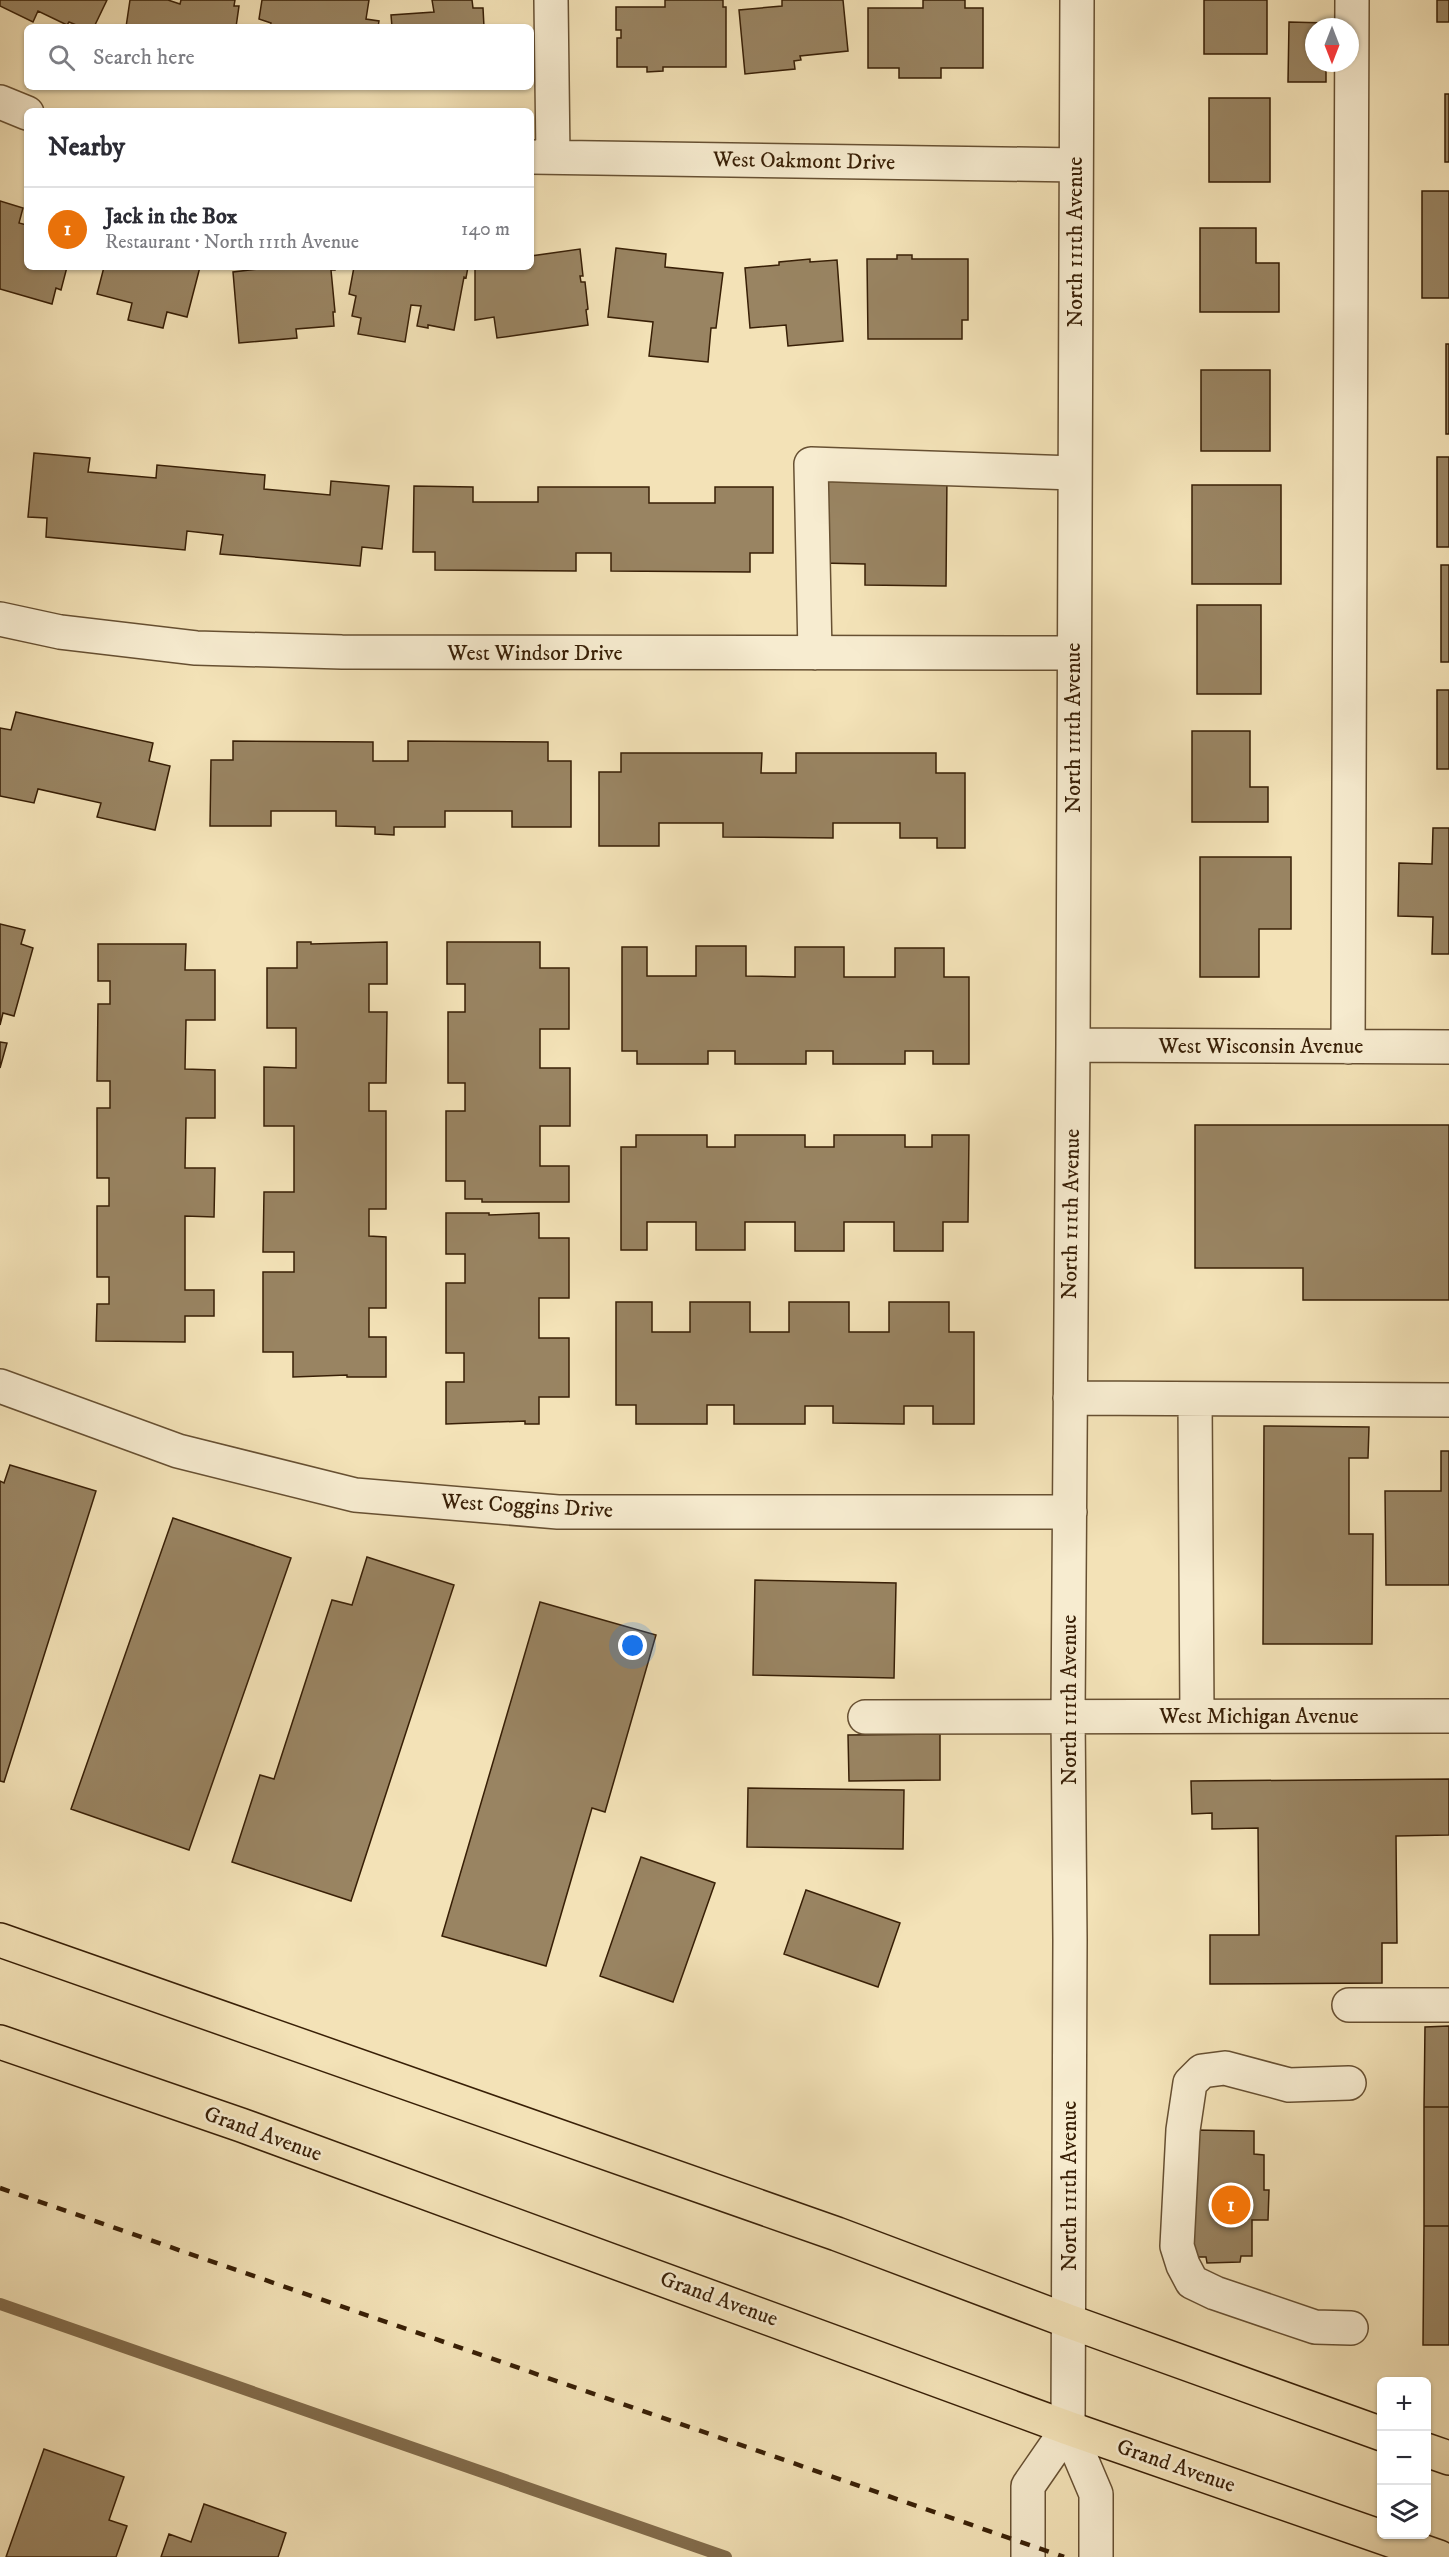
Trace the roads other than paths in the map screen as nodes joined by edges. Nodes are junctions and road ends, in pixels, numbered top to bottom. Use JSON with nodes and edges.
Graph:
{"nodes":[{"id":1,"x":551,"y":0,"type":"edge"},
{"id":2,"x":1077,"y":0,"type":"edge"},
{"id":3,"x":1353,"y":0,"type":"edge"},
{"id":4,"x":0,"y":102,"type":"edge"},
{"id":5,"x":24,"y":112,"type":"edge"},
{"id":6,"x":542,"y":157,"type":"edge"},
{"id":7,"x":1076,"y":165,"type":"junction"},
{"id":8,"x":1074,"y":473,"type":"junction"},
{"id":9,"x":0,"y":619,"type":"edge"},
{"id":10,"x":815,"y":653,"type":"junction"},
{"id":11,"x":1073,"y":653,"type":"junction"},
{"id":12,"x":1073,"y":1046,"type":"junction"},
{"id":13,"x":1348,"y":1047,"type":"junction"},
{"id":14,"x":1449,"y":1047,"type":"edge"},
{"id":15,"x":0,"y":1386,"type":"edge"},
{"id":16,"x":1071,"y":1398,"type":"junction"},
{"id":17,"x":1195,"y":1399,"type":"junction"},
{"id":18,"x":1449,"y":1400,"type":"edge"},
{"id":19,"x":1071,"y":1512,"type":"junction"},
{"id":20,"x":1068,"y":1715,"type":"junction"},
{"id":21,"x":1197,"y":1715,"type":"junction"},
{"id":22,"x":1449,"y":1716,"type":"edge"},
{"id":23,"x":864,"y":1717,"type":"dead end"},
{"id":24,"x":0,"y":1940,"type":"edge"},
{"id":25,"x":1349,"y":2005,"type":"dead end"},
{"id":26,"x":1449,"y":2005,"type":"edge"},
{"id":27,"x":0,"y":2042,"type":"edge"},
{"id":28,"x":1349,"y":2083,"type":"dead end"},
{"id":29,"x":1068,"y":2321,"type":"junction"},
{"id":30,"x":1350,"y":2328,"type":"dead end"},
{"id":31,"x":1068,"y":2428,"type":"junction"},
{"id":32,"x":1377,"y":2432,"type":"edge"},
{"id":33,"x":1431,"y":2452,"type":"edge"},
{"id":34,"x":1449,"y":2458,"type":"edge"},
{"id":35,"x":1028,"y":2557,"type":"edge"},
{"id":36,"x":1096,"y":2557,"type":"edge"},
{"id":37,"x":1438,"y":2557,"type":"edge"}],
"edges":[{"from":1,"to":6,"type":"street"},
{"from":2,"to":7,"type":"street","name":"North 111th Avenue"},
{"from":3,"to":13,"type":"street"},
{"from":4,"to":5,"type":"street"},
{"from":6,"to":7,"type":"street","name":"West Oakmont Drive"},
{"from":7,"to":8,"type":"street","name":"North 111th Avenue"},
{"from":8,"to":10,"type":"street"},
{"from":8,"to":11,"type":"street","name":"North 111th Avenue"},
{"from":9,"to":10,"type":"street","name":"West Windsor Drive"},
{"from":10,"to":11,"type":"street","name":"West Windsor Drive"},
{"from":11,"to":12,"type":"street","name":"North 111th Avenue"},
{"from":12,"to":13,"type":"street","name":"West Wisconsin Avenue"},
{"from":12,"to":16,"type":"street","name":"North 111th Avenue"},
{"from":13,"to":14,"type":"street","name":"West Wisconsin Avenue"},
{"from":15,"to":19,"type":"street","name":"West Coggins Drive"},
{"from":16,"to":17,"type":"street"},
{"from":16,"to":19,"type":"street","name":"North 111th Avenue"},
{"from":17,"to":18,"type":"street"},
{"from":17,"to":21,"type":"street"},
{"from":19,"to":20,"type":"street","name":"North 111th Avenue"},
{"from":20,"to":21,"type":"street","name":"West Michigan Avenue"},
{"from":20,"to":23,"type":"street","name":"West Michigan Avenue"},
{"from":20,"to":29,"type":"street","name":"North 111th Avenue"},
{"from":21,"to":22,"type":"street","name":"West Michigan Avenue"},
{"from":24,"to":29,"type":"highway"},
{"from":25,"to":26,"type":"street"},
{"from":27,"to":31,"type":"highway","name":"Grand Avenue"},
{"from":28,"to":30,"type":"street"},
{"from":29,"to":31,"type":"street","name":"North 111th Avenue"},
{"from":29,"to":32,"type":"highway"},
{"from":31,"to":35,"type":"street"},
{"from":31,"to":36,"type":"street","name":"North 111th Avenue"},
{"from":31,"to":37,"type":"highway","name":"Grand Avenue"},
{"from":33,"to":34,"type":"highway"}]}
